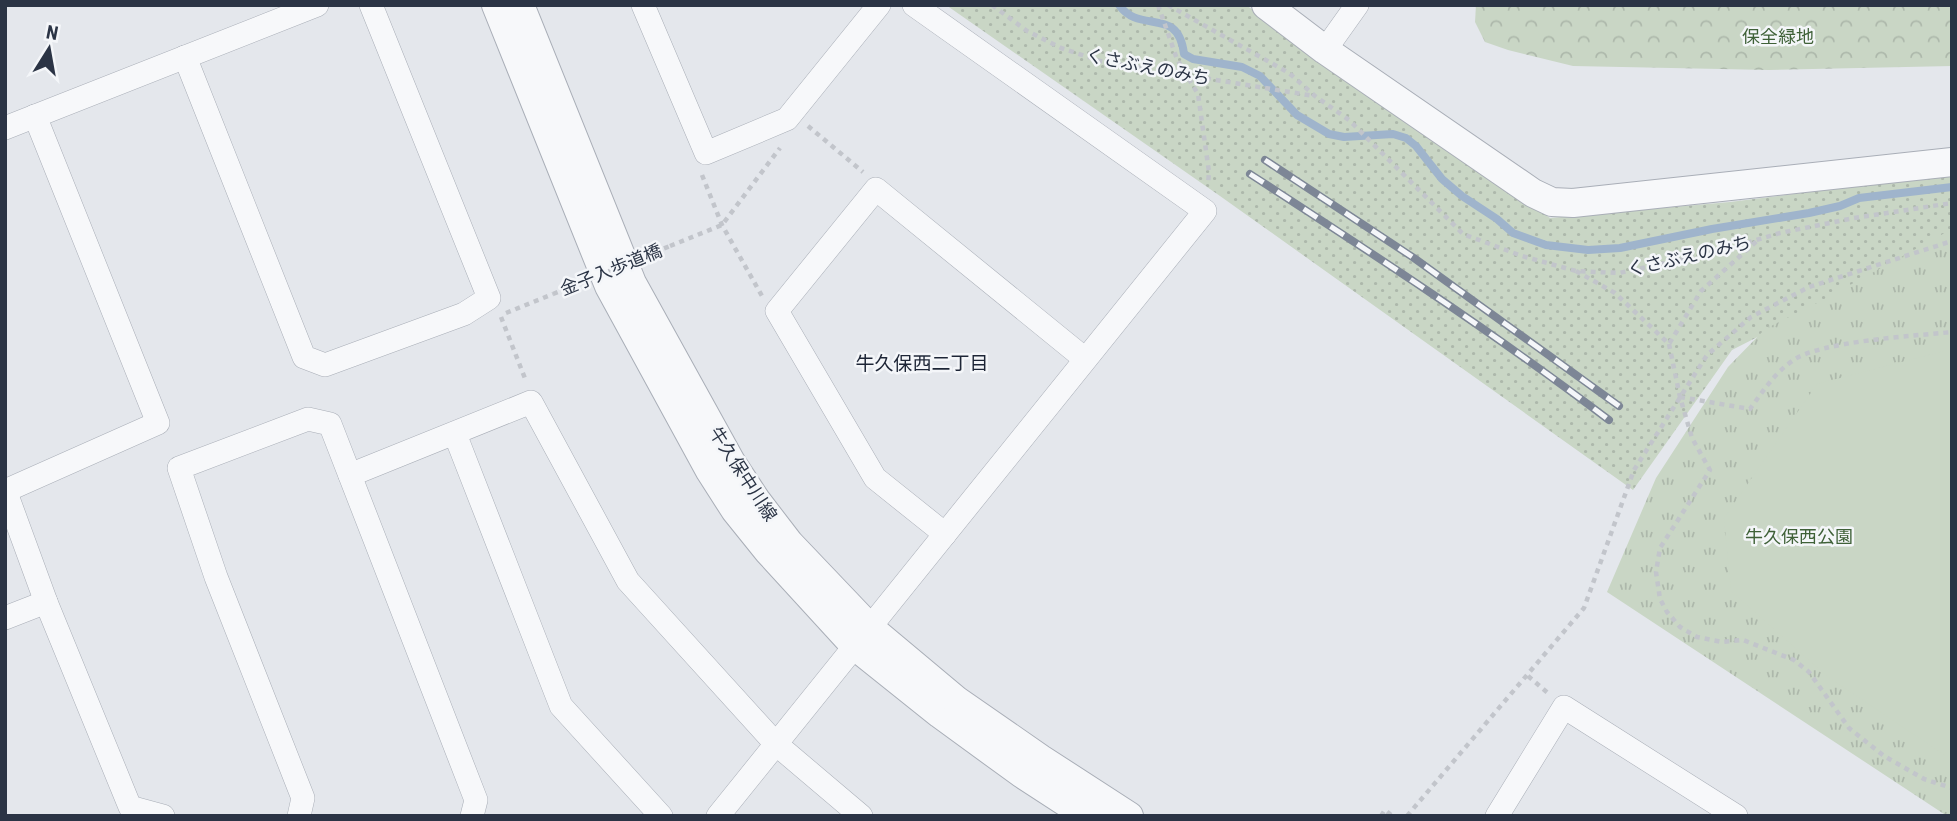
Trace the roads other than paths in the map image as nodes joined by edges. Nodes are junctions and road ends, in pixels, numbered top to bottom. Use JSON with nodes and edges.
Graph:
{"nodes":[{"id":1,"x":317,"y":5,"type":"edge"},
{"id":2,"x":371,"y":5,"type":"edge"},
{"id":3,"x":496,"y":5,"type":"edge"},
{"id":4,"x":520,"y":5,"type":"edge"},
{"id":5,"x":643,"y":5,"type":"edge"},
{"id":6,"x":878,"y":5,"type":"edge"},
{"id":7,"x":914,"y":5,"type":"edge"},
{"id":8,"x":1266,"y":5,"type":"edge"},
{"id":9,"x":1357,"y":5,"type":"edge"},
{"id":10,"x":1325,"y":50,"type":"junction"},
{"id":11,"x":185,"y":57,"type":"junction"},
{"id":12,"x":35,"y":116,"type":"junction"},
{"id":13,"x":5,"y":128,"type":"edge"},
{"id":14,"x":1952,"y":162,"type":"edge"},
{"id":15,"x":1085,"y":359,"type":"junction"},
{"id":16,"x":455,"y":434,"type":"junction"},
{"id":17,"x":349,"y":475,"type":"junction"},
{"id":18,"x":5,"y":491,"type":"edge"},
{"id":19,"x":945,"y":534,"type":"junction"},
{"id":20,"x":46,"y":602,"type":"junction"},
{"id":21,"x":5,"y":618,"type":"edge"},
{"id":22,"x":863,"y":637,"type":"junction"},
{"id":23,"x":776,"y":744,"type":"junction"},
{"id":24,"x":163,"y":816,"type":"edge"},
{"id":25,"x":299,"y":816,"type":"edge"},
{"id":26,"x":472,"y":816,"type":"edge"},
{"id":27,"x":661,"y":816,"type":"edge"},
{"id":28,"x":718,"y":816,"type":"edge"},
{"id":29,"x":861,"y":816,"type":"edge"},
{"id":30,"x":1087,"y":816,"type":"edge"},
{"id":31,"x":1129,"y":816,"type":"edge"},
{"id":32,"x":1497,"y":816,"type":"edge"},
{"id":33,"x":1736,"y":816,"type":"edge"}],
"edges":[{"from":1,"to":11,"type":"street"},
{"from":2,"to":11,"type":"street"},
{"from":3,"to":22,"type":"street","name":"牛久保中川線"},
{"from":4,"to":22,"type":"street","name":"牛久保中川線"},
{"from":5,"to":6,"type":"street"},
{"from":7,"to":15,"type":"street"},
{"from":8,"to":10,"type":"street"},
{"from":9,"to":10,"type":"street"},
{"from":10,"to":14,"type":"street"},
{"from":11,"to":12,"type":"street"},
{"from":12,"to":13,"type":"street"},
{"from":12,"to":18,"type":"street"},
{"from":15,"to":19,"type":"street"},
{"from":15,"to":19,"type":"street"},
{"from":16,"to":17,"type":"street"},
{"from":16,"to":23,"type":"street"},
{"from":16,"to":27,"type":"street"},
{"from":17,"to":25,"type":"street"},
{"from":17,"to":26,"type":"street"},
{"from":18,"to":20,"type":"street"},
{"from":19,"to":22,"type":"street"},
{"from":20,"to":21,"type":"street"},
{"from":20,"to":24,"type":"street"},
{"from":22,"to":23,"type":"street"},
{"from":22,"to":30,"type":"street","name":"牛久保中川線"},
{"from":22,"to":31,"type":"street","name":"牛久保中川線"},
{"from":23,"to":28,"type":"street"},
{"from":23,"to":29,"type":"street"},
{"from":32,"to":33,"type":"street"}]}
